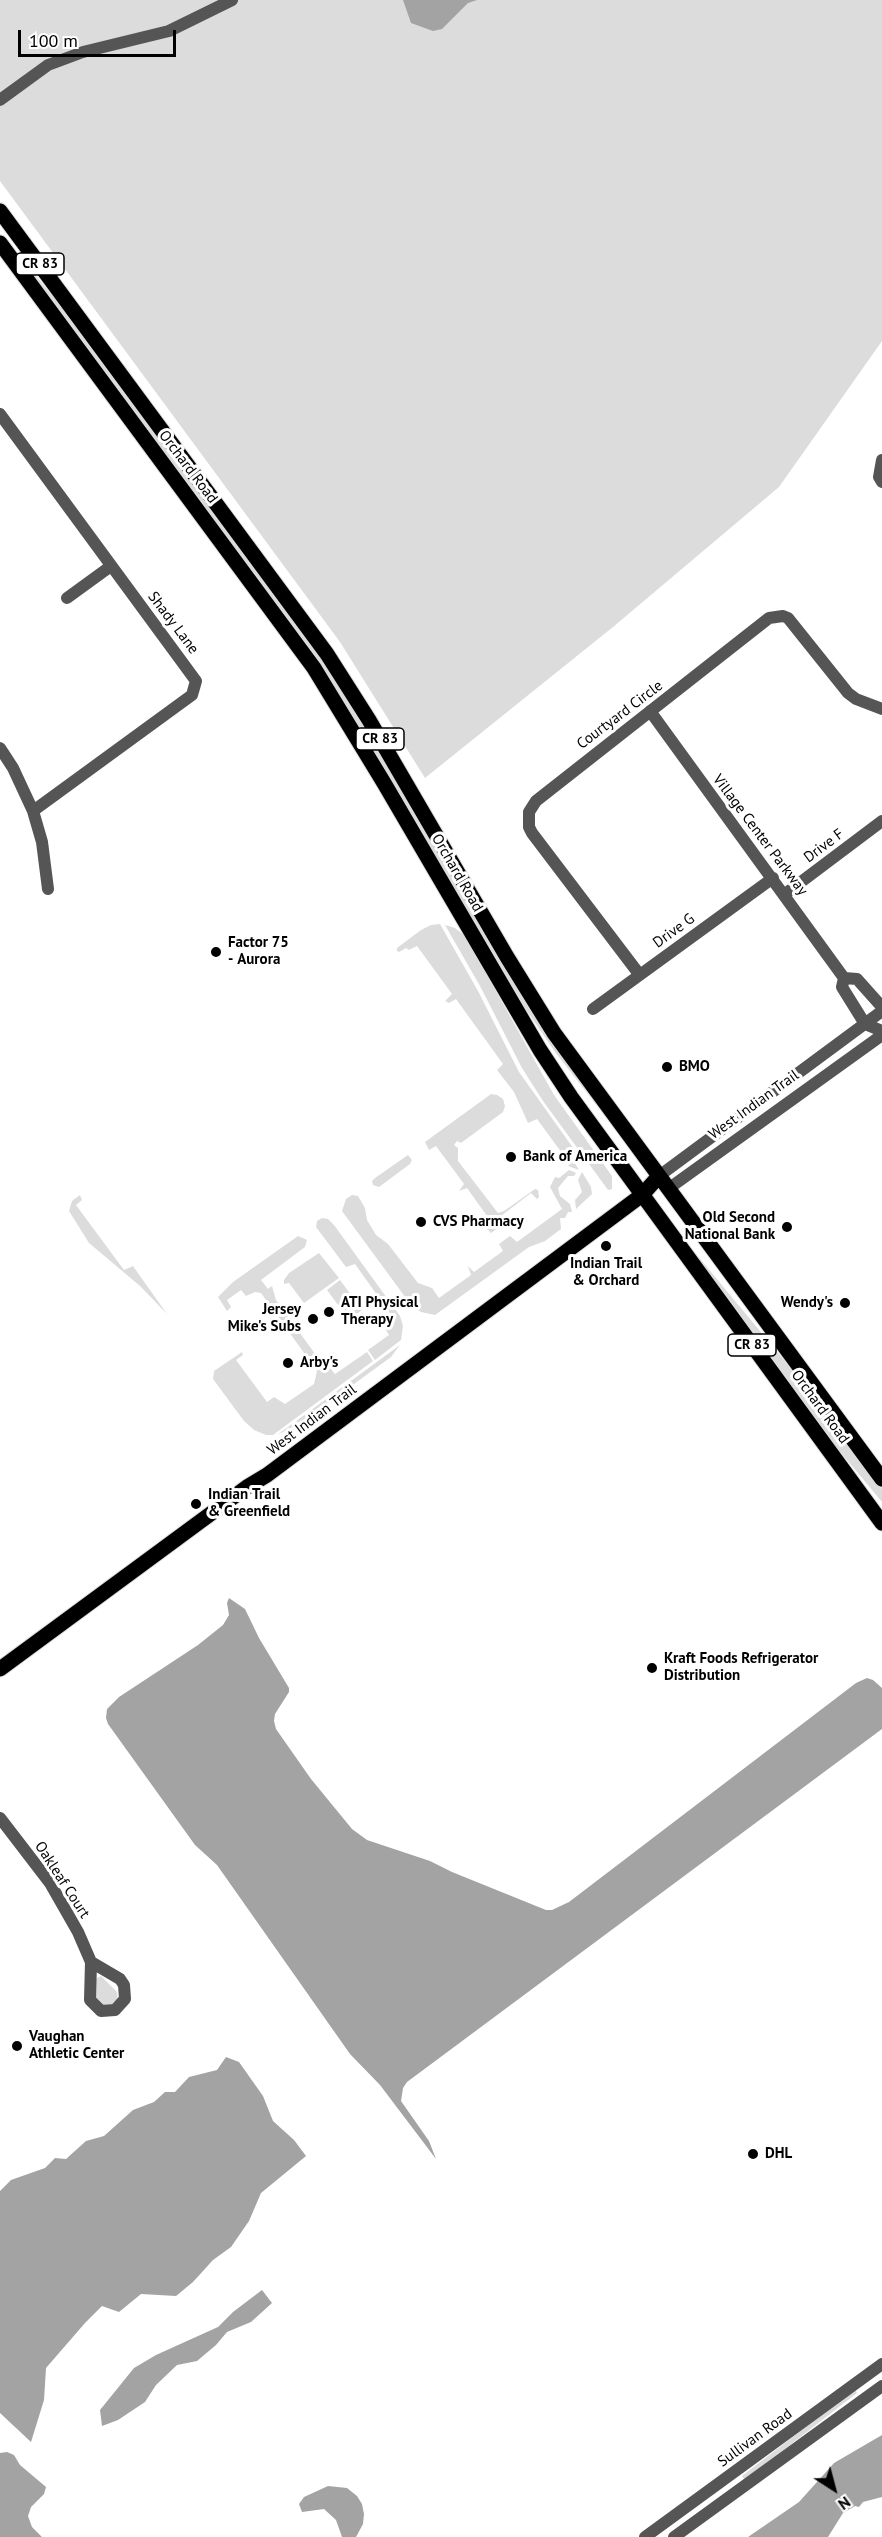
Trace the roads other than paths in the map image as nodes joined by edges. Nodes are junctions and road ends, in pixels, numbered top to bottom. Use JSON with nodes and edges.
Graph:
{"nodes":[{"id":1,"x":232,"y":0,"type":"edge"},
{"id":2,"x":0,"y":100,"type":"edge"},
{"id":3,"x":0,"y":211,"type":"edge"},
{"id":4,"x":0,"y":243,"type":"edge"},
{"id":5,"x":0,"y":414,"type":"edge"},
{"id":6,"x":882,"y":460,"type":"edge"},
{"id":7,"x":882,"y":483,"type":"edge"},
{"id":8,"x":111,"y":566,"type":"junction"},
{"id":9,"x":67,"y":597,"type":"dead end"},
{"id":10,"x":882,"y":710,"type":"edge"},
{"id":11,"x":650,"y":711,"type":"junction"},
{"id":12,"x":0,"y":748,"type":"edge"},
{"id":13,"x":33,"y":811,"type":"junction"},
{"id":14,"x":882,"y":821,"type":"edge"},
{"id":15,"x":773,"y":878,"type":"junction"},
{"id":16,"x":48,"y":889,"type":"dead end"},
{"id":17,"x":785,"y":894,"type":"junction"},
{"id":18,"x":639,"y":974,"type":"junction"},
{"id":19,"x":844,"y":978,"type":"junction"},
{"id":20,"x":882,"y":1007,"type":"edge"},
{"id":21,"x":593,"y":1009,"type":"dead end"},
{"id":22,"x":882,"y":1011,"type":"edge"},
{"id":23,"x":865,"y":1024,"type":"junction"},
{"id":24,"x":882,"y":1033,"type":"edge"},
{"id":25,"x":658,"y":1176,"type":"junction"},
{"id":26,"x":668,"y":1189,"type":"junction"},
{"id":27,"x":642,"y":1195,"type":"junction"},
{"id":28,"x":882,"y":1479,"type":"edge"},
{"id":29,"x":882,"y":1523,"type":"edge"},
{"id":30,"x":0,"y":1669,"type":"edge"},
{"id":31,"x":0,"y":1818,"type":"edge"},
{"id":32,"x":91,"y":1962,"type":"dead end"},
{"id":33,"x":882,"y":2364,"type":"edge"},
{"id":34,"x":882,"y":2386,"type":"edge"},
{"id":35,"x":645,"y":2537,"type":"edge"},
{"id":36,"x":674,"y":2537,"type":"edge"}],
"edges":[{"from":1,"to":2,"type":"street"},
{"from":3,"to":25,"type":"main road","name":"Orchard Road","number":"CR 83"},
{"from":4,"to":27,"type":"main road","name":"Orchard Road","number":"CR 83"},
{"from":5,"to":8,"type":"street","name":"Shady Lane"},
{"from":6,"to":7,"type":"street"},
{"from":8,"to":9,"type":"street"},
{"from":8,"to":13,"type":"street","name":"Shady Lane"},
{"from":10,"to":11,"type":"street","name":"Courtyard Circle"},
{"from":11,"to":15,"type":"street","name":"Village Center Parkway"},
{"from":11,"to":18,"type":"street","name":"Courtyard Circle"},
{"from":12,"to":13,"type":"street"},
{"from":13,"to":16,"type":"street"},
{"from":14,"to":17,"type":"street","name":"Drive F"},
{"from":15,"to":17,"type":"street","name":"Village Center Parkway"},
{"from":15,"to":18,"type":"street","name":"Drive G"},
{"from":17,"to":19,"type":"street","name":"Village Center Parkway"},
{"from":18,"to":21,"type":"street","name":"Drive G"},
{"from":19,"to":20,"type":"street","name":"Village Center Parkway"},
{"from":19,"to":23,"type":"street","name":"Village Center Parkway"},
{"from":22,"to":23,"type":"street","name":"West Indian Trail"},
{"from":23,"to":24,"type":"street"},
{"from":23,"to":25,"type":"street","name":"West Indian Trail"},
{"from":24,"to":26,"type":"street","name":"West Indian Trail"},
{"from":25,"to":26,"type":"main road","name":"Orchard Road","number":"CR 83"},
{"from":25,"to":27,"type":"main road","name":"West Indian Trail"},
{"from":26,"to":27,"type":"main road","name":"West Indian Trail"},
{"from":26,"to":28,"type":"main road","name":"Orchard Road","number":"CR 83"},
{"from":27,"to":29,"type":"main road","name":"Orchard Road","number":"CR 83"},
{"from":27,"to":30,"type":"main road","name":"West Indian Trail"},
{"from":31,"to":32,"type":"street","name":"Oakleaf Court"},
{"from":33,"to":35,"type":"street","name":"Sullivan Road"},
{"from":34,"to":36,"type":"street"}]}
